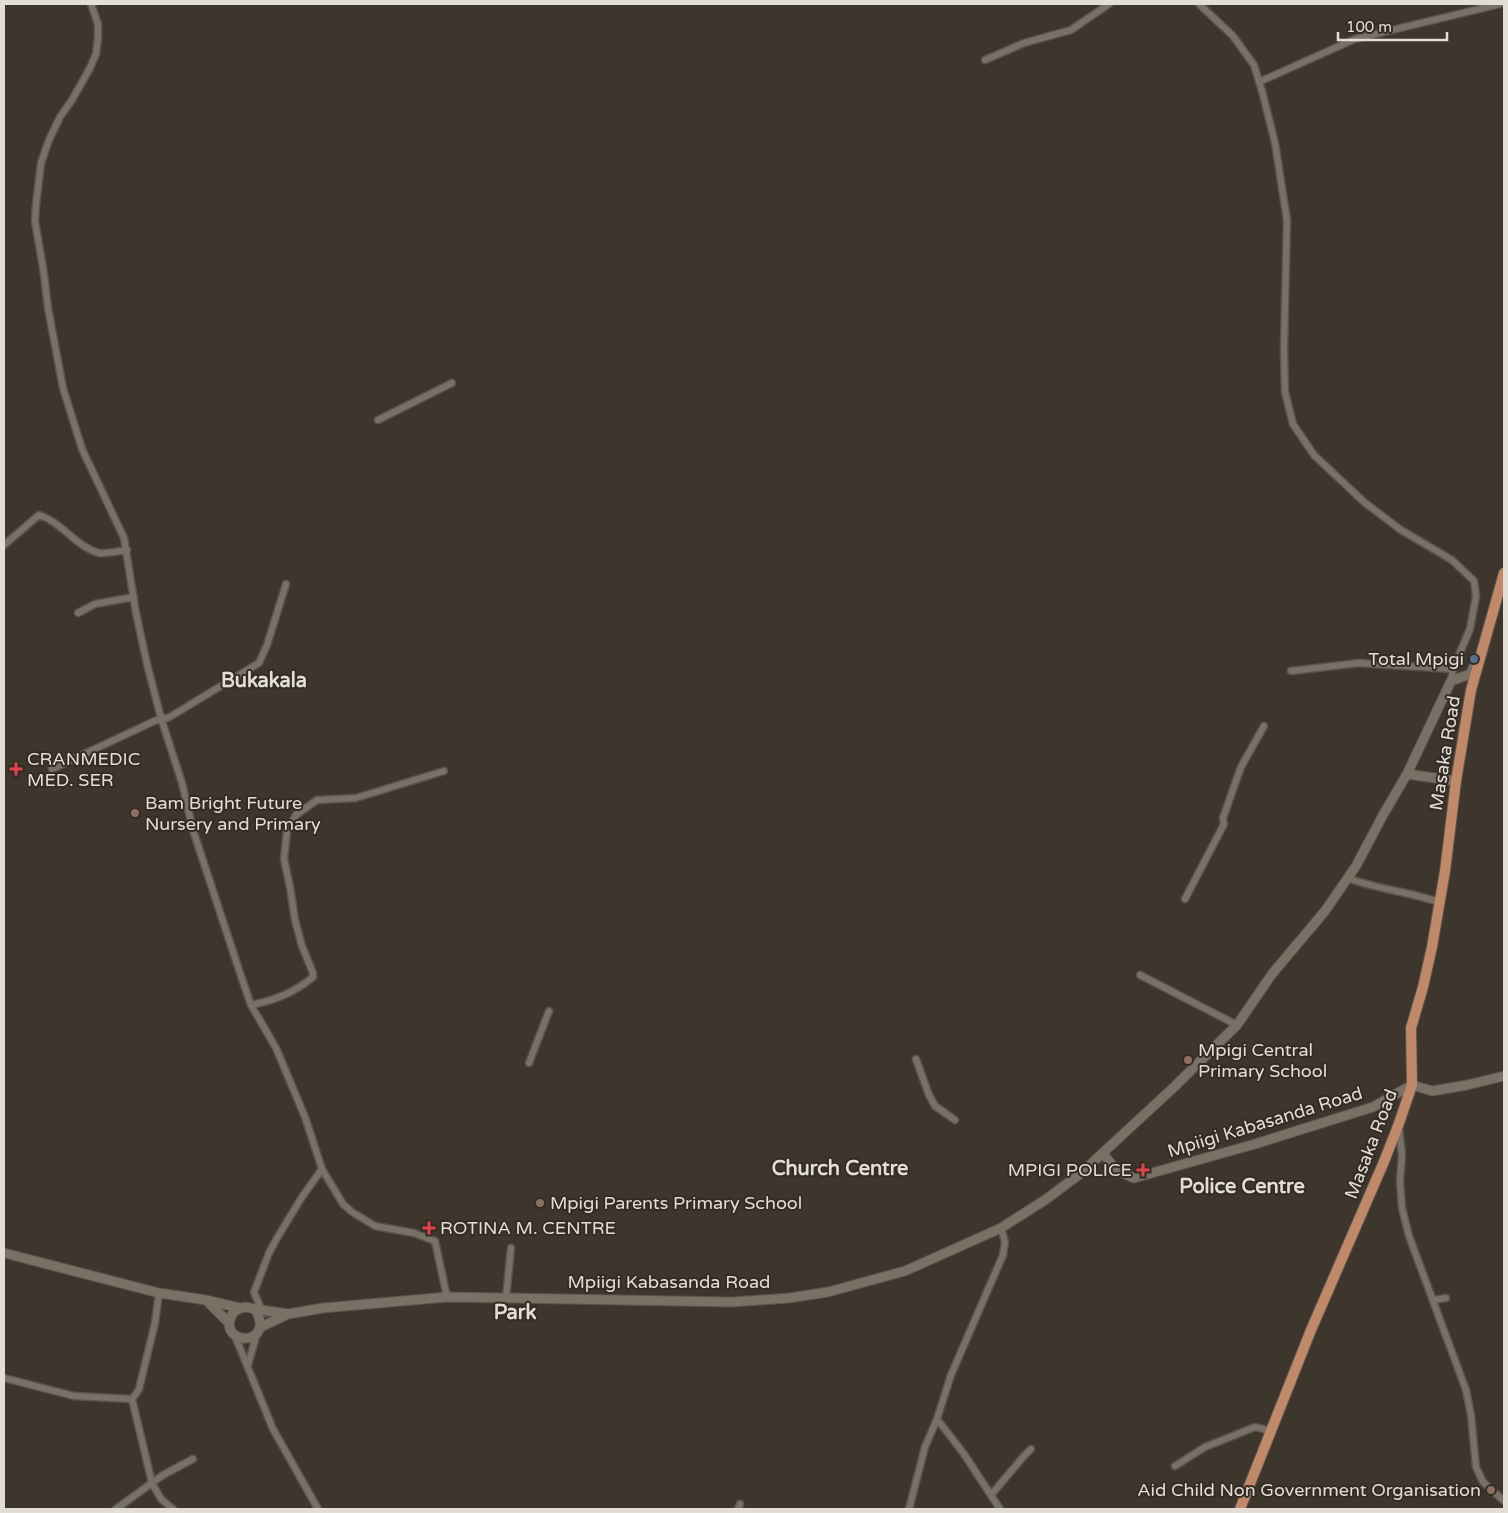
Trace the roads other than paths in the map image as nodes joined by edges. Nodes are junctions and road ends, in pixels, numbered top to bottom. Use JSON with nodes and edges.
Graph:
{"nodes":[{"id":1,"x":91,"y":4,"type":"edge"},
{"id":2,"x":1108,"y":4,"type":"edge"},
{"id":3,"x":1199,"y":4,"type":"edge"},
{"id":4,"x":1500,"y":4,"type":"edge"},
{"id":5,"x":985,"y":60,"type":"dead end"},
{"id":6,"x":1259,"y":82,"type":"junction"},
{"id":7,"x":452,"y":383,"type":"dead end"},
{"id":8,"x":378,"y":420,"type":"dead end"},
{"id":9,"x":4,"y":545,"type":"edge"},
{"id":10,"x":126,"y":550,"type":"junction"},
{"id":11,"x":1504,"y":573,"type":"edge"},
{"id":12,"x":286,"y":584,"type":"dead end"},
{"id":13,"x":134,"y":597,"type":"junction"},
{"id":14,"x":78,"y":613,"type":"dead end"},
{"id":15,"x":1480,"y":654,"type":"junction"},
{"id":16,"x":1453,"y":669,"type":"junction"},
{"id":17,"x":1291,"y":671,"type":"dead end"},
{"id":18,"x":1451,"y":682,"type":"junction"},
{"id":19,"x":161,"y":718,"type":"junction"},
{"id":20,"x":1264,"y":726,"type":"dead end"},
{"id":21,"x":52,"y":769,"type":"dead end"},
{"id":22,"x":444,"y":771,"type":"dead end"},
{"id":23,"x":1407,"y":774,"type":"junction"},
{"id":24,"x":1456,"y":781,"type":"junction"},
{"id":25,"x":1347,"y":878,"type":"junction"},
{"id":26,"x":1185,"y":899,"type":"dead end"},
{"id":27,"x":1439,"y":902,"type":"junction"},
{"id":28,"x":1140,"y":975,"type":"dead end"},
{"id":29,"x":251,"y":1005,"type":"junction"},
{"id":30,"x":549,"y":1011,"type":"dead end"},
{"id":31,"x":1237,"y":1025,"type":"junction"},
{"id":32,"x":916,"y":1059,"type":"dead end"},
{"id":33,"x":529,"y":1063,"type":"dead end"},
{"id":34,"x":1504,"y":1076,"type":"edge"},
{"id":35,"x":1412,"y":1085,"type":"junction"},
{"id":36,"x":955,"y":1120,"type":"dead end"},
{"id":37,"x":1398,"y":1126,"type":"junction"},
{"id":38,"x":1104,"y":1153,"type":"junction"},
{"id":39,"x":322,"y":1169,"type":"junction"},
{"id":40,"x":1001,"y":1228,"type":"junction"},
{"id":41,"x":511,"y":1248,"type":"dead end"},
{"id":42,"x":4,"y":1253,"type":"edge"},
{"id":43,"x":159,"y":1293,"type":"junction"},
{"id":44,"x":447,"y":1297,"type":"junction"},
{"id":45,"x":506,"y":1298,"type":"junction"},
{"id":46,"x":1446,"y":1298,"type":"dead end"},
{"id":47,"x":206,"y":1300,"type":"junction"},
{"id":48,"x":1433,"y":1300,"type":"junction"},
{"id":49,"x":240,"y":1308,"type":"junction"},
{"id":50,"x":258,"y":1309,"type":"junction"},
{"id":51,"x":288,"y":1314,"type":"junction"},
{"id":52,"x":229,"y":1323,"type":"junction"},
{"id":53,"x":259,"y":1330,"type":"junction"},
{"id":54,"x":235,"y":1336,"type":"junction"},
{"id":55,"x":248,"y":1365,"type":"junction"},
{"id":56,"x":4,"y":1378,"type":"edge"},
{"id":57,"x":132,"y":1399,"type":"junction"},
{"id":58,"x":937,"y":1420,"type":"junction"},
{"id":59,"x":1271,"y":1432,"type":"junction"},
{"id":60,"x":1031,"y":1449,"type":"dead end"},
{"id":61,"x":193,"y":1459,"type":"dead end"},
{"id":62,"x":1175,"y":1466,"type":"dead end"},
{"id":63,"x":152,"y":1483,"type":"junction"},
{"id":64,"x":991,"y":1495,"type":"junction"},
{"id":65,"x":1504,"y":1501,"type":"edge"},
{"id":66,"x":116,"y":1509,"type":"edge"},
{"id":67,"x":173,"y":1509,"type":"edge"},
{"id":68,"x":318,"y":1509,"type":"edge"},
{"id":69,"x":910,"y":1509,"type":"edge"},
{"id":70,"x":1000,"y":1509,"type":"edge"},
{"id":71,"x":1240,"y":1509,"type":"edge"}],
"edges":[{"from":1,"to":10,"type":"street"},
{"from":2,"to":5,"type":"street"},
{"from":3,"to":6,"type":"street"},
{"from":4,"to":6,"type":"street"},
{"from":6,"to":16,"type":"street"},
{"from":7,"to":8,"type":"street"},
{"from":9,"to":10,"type":"street"},
{"from":10,"to":13,"type":"street"},
{"from":11,"to":15,"type":"main road","name":"Masaka Road"},
{"from":12,"to":19,"type":"street"},
{"from":13,"to":14,"type":"street"},
{"from":13,"to":19,"type":"street"},
{"from":15,"to":18,"type":"main road"},
{"from":15,"to":24,"type":"main road","name":"Masaka Road"},
{"from":16,"to":17,"type":"street"},
{"from":16,"to":18,"type":"street"},
{"from":18,"to":23,"type":"main road","name":"Mpiigi Kabasanda Road"},
{"from":19,"to":21,"type":"street"},
{"from":19,"to":29,"type":"street"},
{"from":20,"to":26,"type":"street"},
{"from":22,"to":29,"type":"street"},
{"from":23,"to":24,"type":"main road"},
{"from":23,"to":25,"type":"main road","name":"Mpiigi Kabasanda Road"},
{"from":24,"to":27,"type":"main road","name":"Masaka Road"},
{"from":25,"to":27,"type":"street"},
{"from":25,"to":31,"type":"main road","name":"Mpiigi Kabasanda Road"},
{"from":27,"to":35,"type":"main road","name":"Masaka Road"},
{"from":28,"to":31,"type":"street"},
{"from":29,"to":39,"type":"street"},
{"from":30,"to":33,"type":"street"},
{"from":31,"to":38,"type":"main road","name":"Mpiigi Kabasanda Road"},
{"from":32,"to":36,"type":"street"},
{"from":34,"to":35,"type":"main road"},
{"from":35,"to":37,"type":"main road","name":"Masaka Road"},
{"from":35,"to":38,"type":"main road","name":"Mpiigi Kabasanda Road"},
{"from":37,"to":48,"type":"street"},
{"from":37,"to":59,"type":"main road","name":"Masaka Road"},
{"from":38,"to":40,"type":"main road","name":"Mpiigi Kabasanda Road"},
{"from":39,"to":44,"type":"street"},
{"from":39,"to":50,"type":"street"},
{"from":40,"to":45,"type":"main road","name":"Mpiigi Kabasanda Road"},
{"from":40,"to":58,"type":"street"},
{"from":41,"to":45,"type":"street"},
{"from":42,"to":43,"type":"main road"},
{"from":43,"to":47,"type":"main road"},
{"from":43,"to":57,"type":"street"},
{"from":44,"to":45,"type":"main road","name":"Mpiigi Kabasanda Road"},
{"from":44,"to":51,"type":"main road","name":"Mpiigi Kabasanda Road"},
{"from":46,"to":48,"type":"street"},
{"from":47,"to":49,"type":"main road"},
{"from":47,"to":52,"type":"main road"},
{"from":48,"to":65,"type":"street"},
{"from":49,"to":50,"type":"main road"},
{"from":49,"to":52,"type":"main road"},
{"from":50,"to":51,"type":"main road","name":"Mpiigi Kabasanda Road"},
{"from":50,"to":53,"type":"main road"},
{"from":51,"to":53,"type":"main road","name":"Mpiigi Kabasanda Road"},
{"from":52,"to":54,"type":"main road"},
{"from":53,"to":54,"type":"main road"},
{"from":53,"to":55,"type":"street"},
{"from":54,"to":55,"type":"street"},
{"from":55,"to":68,"type":"street"},
{"from":56,"to":57,"type":"street"},
{"from":57,"to":63,"type":"street"},
{"from":58,"to":64,"type":"street"},
{"from":58,"to":69,"type":"street"},
{"from":59,"to":62,"type":"street"},
{"from":59,"to":71,"type":"main road","name":"Masaka Road"},
{"from":60,"to":64,"type":"street"},
{"from":61,"to":63,"type":"street"},
{"from":63,"to":66,"type":"street"},
{"from":63,"to":67,"type":"street"},
{"from":64,"to":70,"type":"street"}]}
